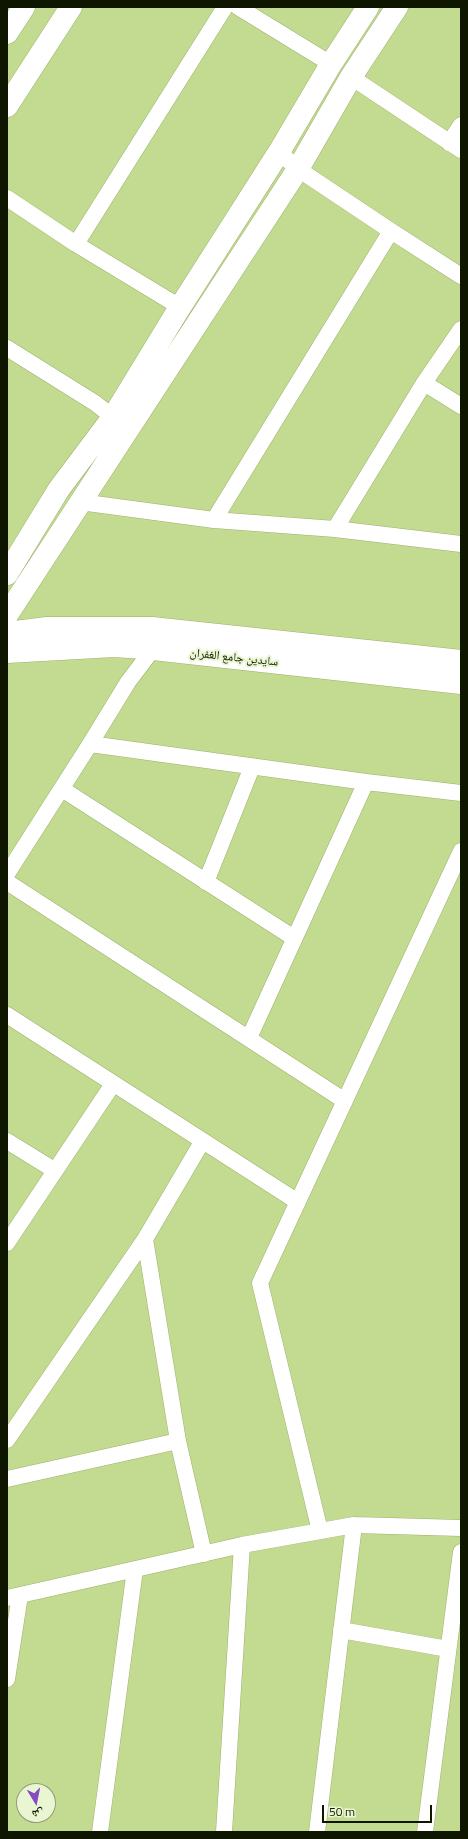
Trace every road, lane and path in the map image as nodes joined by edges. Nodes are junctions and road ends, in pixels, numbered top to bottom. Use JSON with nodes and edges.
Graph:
{"nodes":[{"id":1,"x":24,"y":7,"type":"edge"},
{"id":2,"x":71,"y":7,"type":"edge"},
{"id":3,"x":225,"y":7,"type":"edge"},
{"id":4,"x":238,"y":7,"type":"edge"},
{"id":5,"x":397,"y":7,"type":"edge"},
{"id":6,"x":364,"y":8,"type":"edge"},
{"id":7,"x":7,"y":33,"type":"edge"},
{"id":8,"x":330,"y":64,"type":"junction"},
{"id":9,"x":351,"y":77,"type":"junction"},
{"id":10,"x":7,"y":106,"type":"edge"},
{"id":11,"x":461,"y":125,"type":"edge"},
{"id":12,"x":455,"y":147,"type":"edge"},
{"id":13,"x":279,"y":152,"type":"junction"},
{"id":14,"x":298,"y":169,"type":"junction"},
{"id":15,"x":7,"y":198,"type":"edge"},
{"id":16,"x":231,"y":227,"type":"junction"},
{"id":17,"x":391,"y":231,"type":"junction"},
{"id":18,"x":251,"y":242,"type":"junction"},
{"id":19,"x":76,"y":244,"type":"junction"},
{"id":20,"x":461,"y":276,"type":"edge"},
{"id":21,"x":180,"y":307,"type":"junction"},
{"id":22,"x":461,"y":329,"type":"edge"},
{"id":23,"x":7,"y":349,"type":"edge"},
{"id":24,"x":424,"y":383,"type":"junction"},
{"id":25,"x":461,"y":406,"type":"edge"},
{"id":26,"x":113,"y":418,"type":"junction"},
{"id":27,"x":80,"y":502,"type":"junction"},
{"id":28,"x":214,"y":520,"type":"junction"},
{"id":29,"x":335,"y":530,"type":"junction"},
{"id":30,"x":460,"y":542,"type":"edge"},
{"id":31,"x":7,"y":574,"type":"edge"},
{"id":32,"x":7,"y":615,"type":"edge"},
{"id":33,"x":7,"y":633,"type":"edge"},
{"id":34,"x":153,"y":649,"type":"junction"},
{"id":35,"x":7,"y":652,"type":"edge"},
{"id":36,"x":461,"y":661,"type":"edge"},
{"id":37,"x":461,"y":683,"type":"edge"},
{"id":38,"x":90,"y":744,"type":"junction"},
{"id":39,"x":252,"y":767,"type":"junction"},
{"id":40,"x":366,"y":782,"type":"junction"},
{"id":41,"x":62,"y":789,"type":"junction"},
{"id":42,"x":461,"y":793,"type":"edge"},
{"id":43,"x":461,"y":851,"type":"edge"},
{"id":44,"x":7,"y":874,"type":"edge"},
{"id":45,"x":7,"y":882,"type":"edge"},
{"id":46,"x":206,"y":882,"type":"junction"},
{"id":47,"x":294,"y":938,"type":"junction"},
{"id":48,"x":7,"y":1015,"type":"edge"},
{"id":49,"x":248,"y":1038,"type":"junction"},
{"id":50,"x":112,"y":1084,"type":"junction"},
{"id":51,"x":345,"y":1101,"type":"junction"},
{"id":52,"x":7,"y":1142,"type":"edge"},
{"id":53,"x":202,"y":1142,"type":"junction"},
{"id":54,"x":54,"y":1170,"type":"junction"},
{"id":55,"x":298,"y":1202,"type":"junction"},
{"id":56,"x":145,"y":1238,"type":"junction"},
{"id":57,"x":7,"y":1243,"type":"edge"},
{"id":58,"x":7,"y":1440,"type":"edge"},
{"id":59,"x":178,"y":1441,"type":"junction"},
{"id":60,"x":7,"y":1479,"type":"edge"},
{"id":61,"x":354,"y":1525,"type":"junction"},
{"id":62,"x":461,"y":1528,"type":"edge"},
{"id":63,"x":320,"y":1531,"type":"junction"},
{"id":64,"x":242,"y":1545,"type":"junction"},
{"id":65,"x":461,"y":1552,"type":"edge"},
{"id":66,"x":204,"y":1554,"type":"junction"},
{"id":67,"x":135,"y":1568,"type":"junction"},
{"id":68,"x":14,"y":1597,"type":"edge"},
{"id":69,"x":341,"y":1630,"type":"junction"},
{"id":70,"x":453,"y":1646,"type":"edge"},
{"id":71,"x":7,"y":1679,"type":"edge"},
{"id":72,"x":100,"y":1832,"type":"edge"},
{"id":73,"x":224,"y":1832,"type":"edge"},
{"id":74,"x":317,"y":1832,"type":"edge"},
{"id":75,"x":425,"y":1832,"type":"edge"}],
"edges":[{"from":1,"to":7,"type":"street"},
{"from":2,"to":10,"type":"street"},
{"from":3,"to":19,"type":"street"},
{"from":4,"to":8,"type":"street"},
{"from":5,"to":9,"type":"street"},
{"from":6,"to":8,"type":"street"},
{"from":8,"to":13,"type":"street"},
{"from":9,"to":12,"type":"street"},
{"from":9,"to":14,"type":"street"},
{"from":11,"to":12,"type":"street"},
{"from":13,"to":14,"type":"street"},
{"from":13,"to":16,"type":"street"},
{"from":14,"to":17,"type":"street"},
{"from":14,"to":18,"type":"street"},
{"from":15,"to":19,"type":"street"},
{"from":16,"to":18,"type":"street"},
{"from":16,"to":21,"type":"street"},
{"from":17,"to":20,"type":"street"},
{"from":17,"to":28,"type":"street"},
{"from":18,"to":27,"type":"street"},
{"from":19,"to":21,"type":"street"},
{"from":21,"to":26,"type":"street"},
{"from":22,"to":24,"type":"street"},
{"from":23,"to":26,"type":"street"},
{"from":24,"to":25,"type":"street"},
{"from":24,"to":29,"type":"street"},
{"from":26,"to":31,"type":"street"},
{"from":27,"to":28,"type":"street"},
{"from":27,"to":32,"type":"street"},
{"from":28,"to":29,"type":"street"},
{"from":29,"to":30,"type":"street"},
{"from":33,"to":36,"type":"street","name":"سايدين جامع الغفران"},
{"from":34,"to":35,"type":"street","name":"سايدين جامع الغفران"},
{"from":34,"to":37,"type":"street","name":"سايدين جامع الغفران"},
{"from":34,"to":38,"type":"street"},
{"from":38,"to":39,"type":"street"},
{"from":38,"to":41,"type":"street"},
{"from":39,"to":40,"type":"street"},
{"from":39,"to":46,"type":"street"},
{"from":40,"to":42,"type":"street"},
{"from":40,"to":47,"type":"street"},
{"from":41,"to":44,"type":"street"},
{"from":41,"to":46,"type":"street"},
{"from":43,"to":51,"type":"street"},
{"from":45,"to":49,"type":"street"},
{"from":46,"to":47,"type":"street"},
{"from":47,"to":49,"type":"street"},
{"from":48,"to":50,"type":"street"},
{"from":49,"to":51,"type":"street"},
{"from":50,"to":53,"type":"street"},
{"from":50,"to":54,"type":"street"},
{"from":51,"to":55,"type":"street"},
{"from":52,"to":54,"type":"street"},
{"from":53,"to":55,"type":"street"},
{"from":53,"to":56,"type":"street"},
{"from":54,"to":57,"type":"street"},
{"from":55,"to":63,"type":"street"},
{"from":56,"to":58,"type":"street"},
{"from":56,"to":59,"type":"street"},
{"from":59,"to":60,"type":"street"},
{"from":59,"to":66,"type":"street"},
{"from":61,"to":62,"type":"street"},
{"from":61,"to":63,"type":"street"},
{"from":61,"to":69,"type":"street"},
{"from":63,"to":64,"type":"street"},
{"from":64,"to":66,"type":"street"},
{"from":64,"to":73,"type":"street"},
{"from":65,"to":70,"type":"street"},
{"from":66,"to":67,"type":"street"},
{"from":67,"to":68,"type":"street"},
{"from":67,"to":72,"type":"street"},
{"from":68,"to":71,"type":"street"},
{"from":69,"to":70,"type":"street"},
{"from":69,"to":74,"type":"street"},
{"from":70,"to":75,"type":"street"}]}
